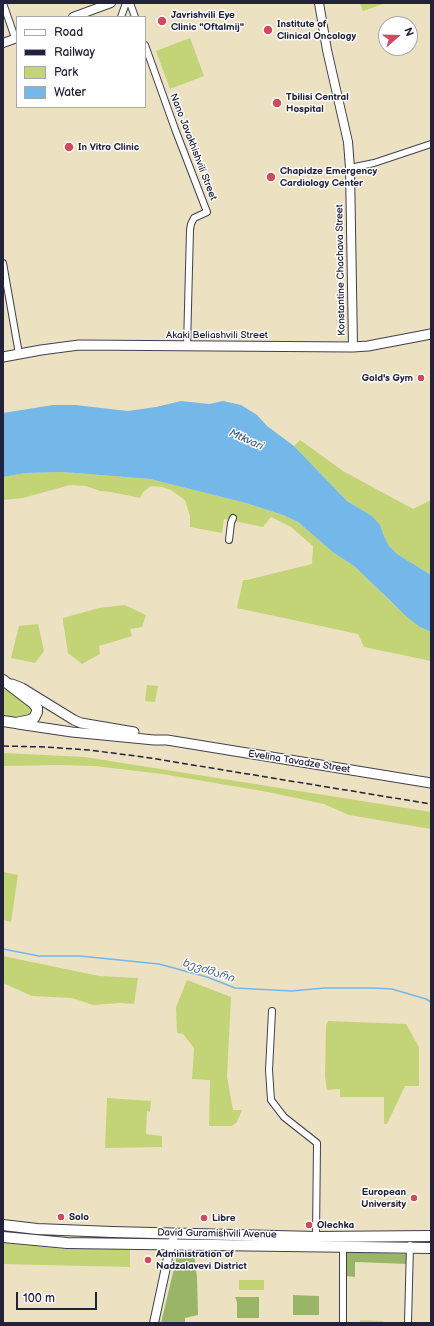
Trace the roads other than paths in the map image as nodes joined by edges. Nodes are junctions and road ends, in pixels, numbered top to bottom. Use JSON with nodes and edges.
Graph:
{"nodes":[{"id":1,"x":3,"y":3,"type":"edge"},
{"id":2,"x":111,"y":3,"type":"edge"},
{"id":3,"x":126,"y":3,"type":"edge"},
{"id":4,"x":130,"y":3,"type":"edge"},
{"id":5,"x":319,"y":3,"type":"edge"},
{"id":6,"x":76,"y":16,"type":"edge"},
{"id":7,"x":121,"y":16,"type":"edge"},
{"id":8,"x":135,"y":16,"type":"edge"},
{"id":9,"x":16,"y":38,"type":"edge"},
{"id":10,"x":3,"y":43,"type":"edge"},
{"id":11,"x":146,"y":48,"type":"edge"},
{"id":12,"x":431,"y":144,"type":"edge"},
{"id":13,"x":350,"y":168,"type":"junction"},
{"id":14,"x":3,"y":263,"type":"edge"},
{"id":15,"x":431,"y":334,"type":"edge"},
{"id":16,"x":187,"y":346,"type":"junction"},
{"id":17,"x":352,"y":347,"type":"junction"},
{"id":18,"x":19,"y":354,"type":"junction"},
{"id":19,"x":3,"y":356,"type":"edge"},
{"id":20,"x":233,"y":518,"type":"dead end"},
{"id":21,"x":229,"y":540,"type":"dead end"},
{"id":22,"x":5,"y":681,"type":"edge"},
{"id":23,"x":3,"y":721,"type":"edge"},
{"id":24,"x":16,"y":723,"type":"junction"},
{"id":25,"x":167,"y":740,"type":"junction"},
{"id":26,"x":431,"y":783,"type":"edge"},
{"id":27,"x":272,"y":1010,"type":"dead end"},
{"id":28,"x":3,"y":1225,"type":"edge"},
{"id":29,"x":173,"y":1233,"type":"junction"},
{"id":30,"x":410,"y":1236,"type":"junction"},
{"id":31,"x":431,"y":1236,"type":"edge"},
{"id":32,"x":3,"y":1237,"type":"edge"},
{"id":33,"x":316,"y":1237,"type":"junction"},
{"id":34,"x":171,"y":1244,"type":"junction"},
{"id":35,"x":343,"y":1246,"type":"junction"},
{"id":36,"x":410,"y":1247,"type":"junction"},
{"id":37,"x":431,"y":1248,"type":"edge"},
{"id":38,"x":154,"y":1323,"type":"edge"},
{"id":39,"x":343,"y":1323,"type":"edge"},
{"id":40,"x":408,"y":1323,"type":"edge"}],
"edges":[{"from":1,"to":9,"type":"street"},
{"from":2,"to":6,"type":"street"},
{"from":3,"to":7,"type":"street"},
{"from":4,"to":8,"type":"street"},
{"from":5,"to":13,"type":"street","name":"Konstantine Chachava Street"},
{"from":9,"to":10,"type":"street"},
{"from":11,"to":16,"type":"street","name":"Nano Javakhishvili Street"},
{"from":12,"to":13,"type":"street"},
{"from":13,"to":17,"type":"street","name":"Konstantine Chachava Street"},
{"from":14,"to":18,"type":"street"},
{"from":15,"to":17,"type":"main road","name":"Akaki Beliashvili Street"},
{"from":16,"to":17,"type":"main road","name":"Akaki Beliashvili Street"},
{"from":16,"to":18,"type":"main road","name":"Akaki Beliashvili Street"},
{"from":18,"to":19,"type":"main road","name":"Akaki Beliashvili Street"},
{"from":20,"to":21,"type":"street"},
{"from":22,"to":24,"type":"main road","name":"Evelina Tavadze Street"},
{"from":22,"to":25,"type":"main road","name":"Evelina Tavadze Street"},
{"from":23,"to":24,"type":"main road","name":"Evelina Tavadze Street"},
{"from":24,"to":25,"type":"main road","name":"Evelina Tavadze Street"},
{"from":25,"to":26,"type":"main road","name":"Evelina Tavadze Street"},
{"from":27,"to":33,"type":"street"},
{"from":28,"to":29,"type":"main road","name":"David Guramishvili Avenue"},
{"from":29,"to":33,"type":"main road","name":"David Guramishvili Avenue"},
{"from":29,"to":34,"type":"street"},
{"from":30,"to":31,"type":"main road","name":"David Guramishvili Avenue"},
{"from":30,"to":33,"type":"main road","name":"David Guramishvili Avenue"},
{"from":30,"to":36,"type":"street"},
{"from":32,"to":34,"type":"main road","name":"David Guramishvili Avenue"},
{"from":34,"to":35,"type":"main road","name":"David Guramishvili Avenue"},
{"from":34,"to":38,"type":"street"},
{"from":35,"to":36,"type":"main road","name":"David Guramishvili Avenue"},
{"from":35,"to":39,"type":"street"},
{"from":36,"to":37,"type":"main road","name":"David Guramishvili Avenue"},
{"from":36,"to":40,"type":"street"}]}
